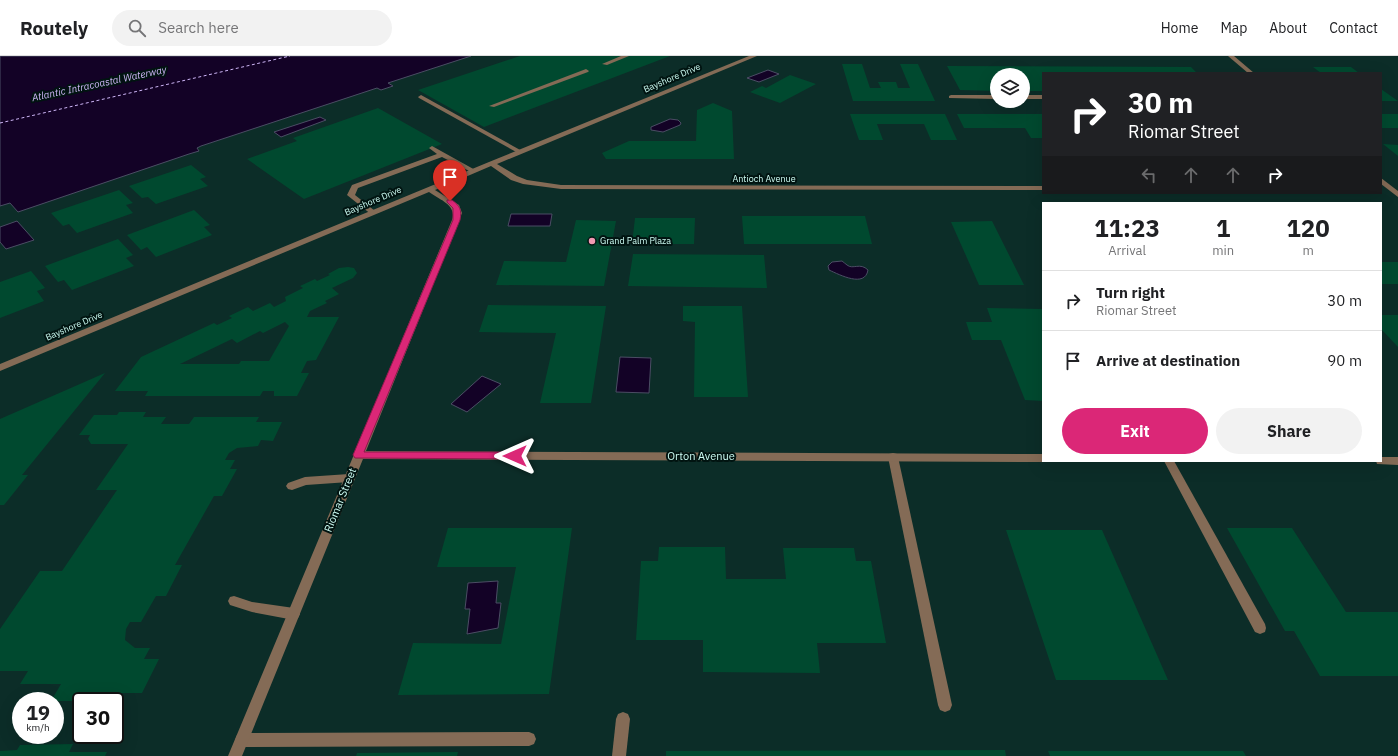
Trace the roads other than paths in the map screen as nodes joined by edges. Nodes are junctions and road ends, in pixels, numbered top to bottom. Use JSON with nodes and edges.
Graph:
{"nodes":[{"id":1,"x":626,"y":56,"type":"edge"},
{"id":2,"x":754,"y":56,"type":"edge"},
{"id":3,"x":1231,"y":56,"type":"edge"},
{"id":4,"x":605,"y":64,"type":"dead end"},
{"id":5,"x":586,"y":71,"type":"dead end"},
{"id":6,"x":1250,"y":72,"type":"edge"},
{"id":7,"x":422,"y":97,"type":"dead end"},
{"id":8,"x":990,"y":97,"type":"edge"},
{"id":9,"x":1030,"y":97,"type":"edge"},
{"id":10,"x":1042,"y":97,"type":"edge"},
{"id":11,"x":951,"y":98,"type":"dead end"},
{"id":12,"x":492,"y":106,"type":"dead end"},
{"id":13,"x":432,"y":148,"type":"dead end"},
{"id":14,"x":520,"y":152,"type":"junction"},
{"id":15,"x":443,"y":154,"type":"junction"},
{"id":16,"x":491,"y":163,"type":"junction"},
{"id":17,"x":473,"y":171,"type":"junction"},
{"id":18,"x":1382,"y":181,"type":"edge"},
{"id":19,"x":1042,"y":188,"type":"edge"},
{"id":20,"x":429,"y":189,"type":"junction"},
{"id":21,"x":1382,"y":189,"type":"edge"},
{"id":22,"x":1395,"y":189,"type":"edge"},
{"id":23,"x":1398,"y":195,"type":"edge"},
{"id":24,"x":372,"y":213,"type":"junction"},
{"id":25,"x":0,"y":368,"type":"edge"},
{"id":26,"x":358,"y":455,"type":"junction"},
{"id":27,"x":893,"y":457,"type":"junction"},
{"id":28,"x":1042,"y":458,"type":"edge"},
{"id":29,"x":1382,"y":461,"type":"edge"},
{"id":30,"x":1398,"y":461,"type":"edge"},
{"id":31,"x":1170,"y":462,"type":"edge"},
{"id":32,"x":349,"y":478,"type":"junction"},
{"id":33,"x":292,"y":486,"type":"dead end"},
{"id":34,"x":234,"y":601,"type":"dead end"},
{"id":35,"x":294,"y":614,"type":"junction"},
{"id":36,"x":1260,"y":628,"type":"dead end"},
{"id":37,"x":945,"y":704,"type":"dead end"},
{"id":38,"x":622,"y":719,"type":"dead end"},
{"id":39,"x":529,"y":739,"type":"dead end"},
{"id":40,"x":242,"y":740,"type":"junction"},
{"id":41,"x":235,"y":756,"type":"edge"},
{"id":42,"x":619,"y":756,"type":"edge"}],
"edges":[{"from":1,"to":4,"type":"street"},
{"from":2,"to":14,"type":"street","name":"Bayshore Drive"},
{"from":3,"to":6,"type":"street"},
{"from":5,"to":12,"type":"street"},
{"from":7,"to":14,"type":"street"},
{"from":8,"to":11,"type":"street"},
{"from":9,"to":10,"type":"street"},
{"from":13,"to":15,"type":"street"},
{"from":14,"to":16,"type":"street","name":"Bayshore Drive"},
{"from":15,"to":17,"type":"street"},
{"from":15,"to":24,"type":"street"},
{"from":16,"to":17,"type":"street","name":"Bayshore Drive"},
{"from":16,"to":19,"type":"street","name":"Antioch Avenue"},
{"from":17,"to":20,"type":"street","name":"Bayshore Drive"},
{"from":18,"to":22,"type":"street"},
{"from":20,"to":24,"type":"street","name":"Bayshore Drive"},
{"from":20,"to":26,"type":"street","name":"Riomar Street"},
{"from":21,"to":22,"type":"street"},
{"from":22,"to":23,"type":"street"},
{"from":24,"to":25,"type":"street","name":"Bayshore Drive"},
{"from":26,"to":27,"type":"street","name":"Orton Avenue"},
{"from":26,"to":32,"type":"street","name":"Riomar Street"},
{"from":27,"to":28,"type":"street","name":"Orton Avenue"},
{"from":27,"to":37,"type":"street"},
{"from":29,"to":30,"type":"street"},
{"from":31,"to":36,"type":"street"},
{"from":32,"to":33,"type":"street"},
{"from":32,"to":35,"type":"street","name":"Riomar Street"},
{"from":34,"to":35,"type":"street"},
{"from":35,"to":40,"type":"street","name":"Riomar Street"},
{"from":38,"to":42,"type":"street"},
{"from":39,"to":40,"type":"street"},
{"from":40,"to":41,"type":"street","name":"Riomar Street"}]}
